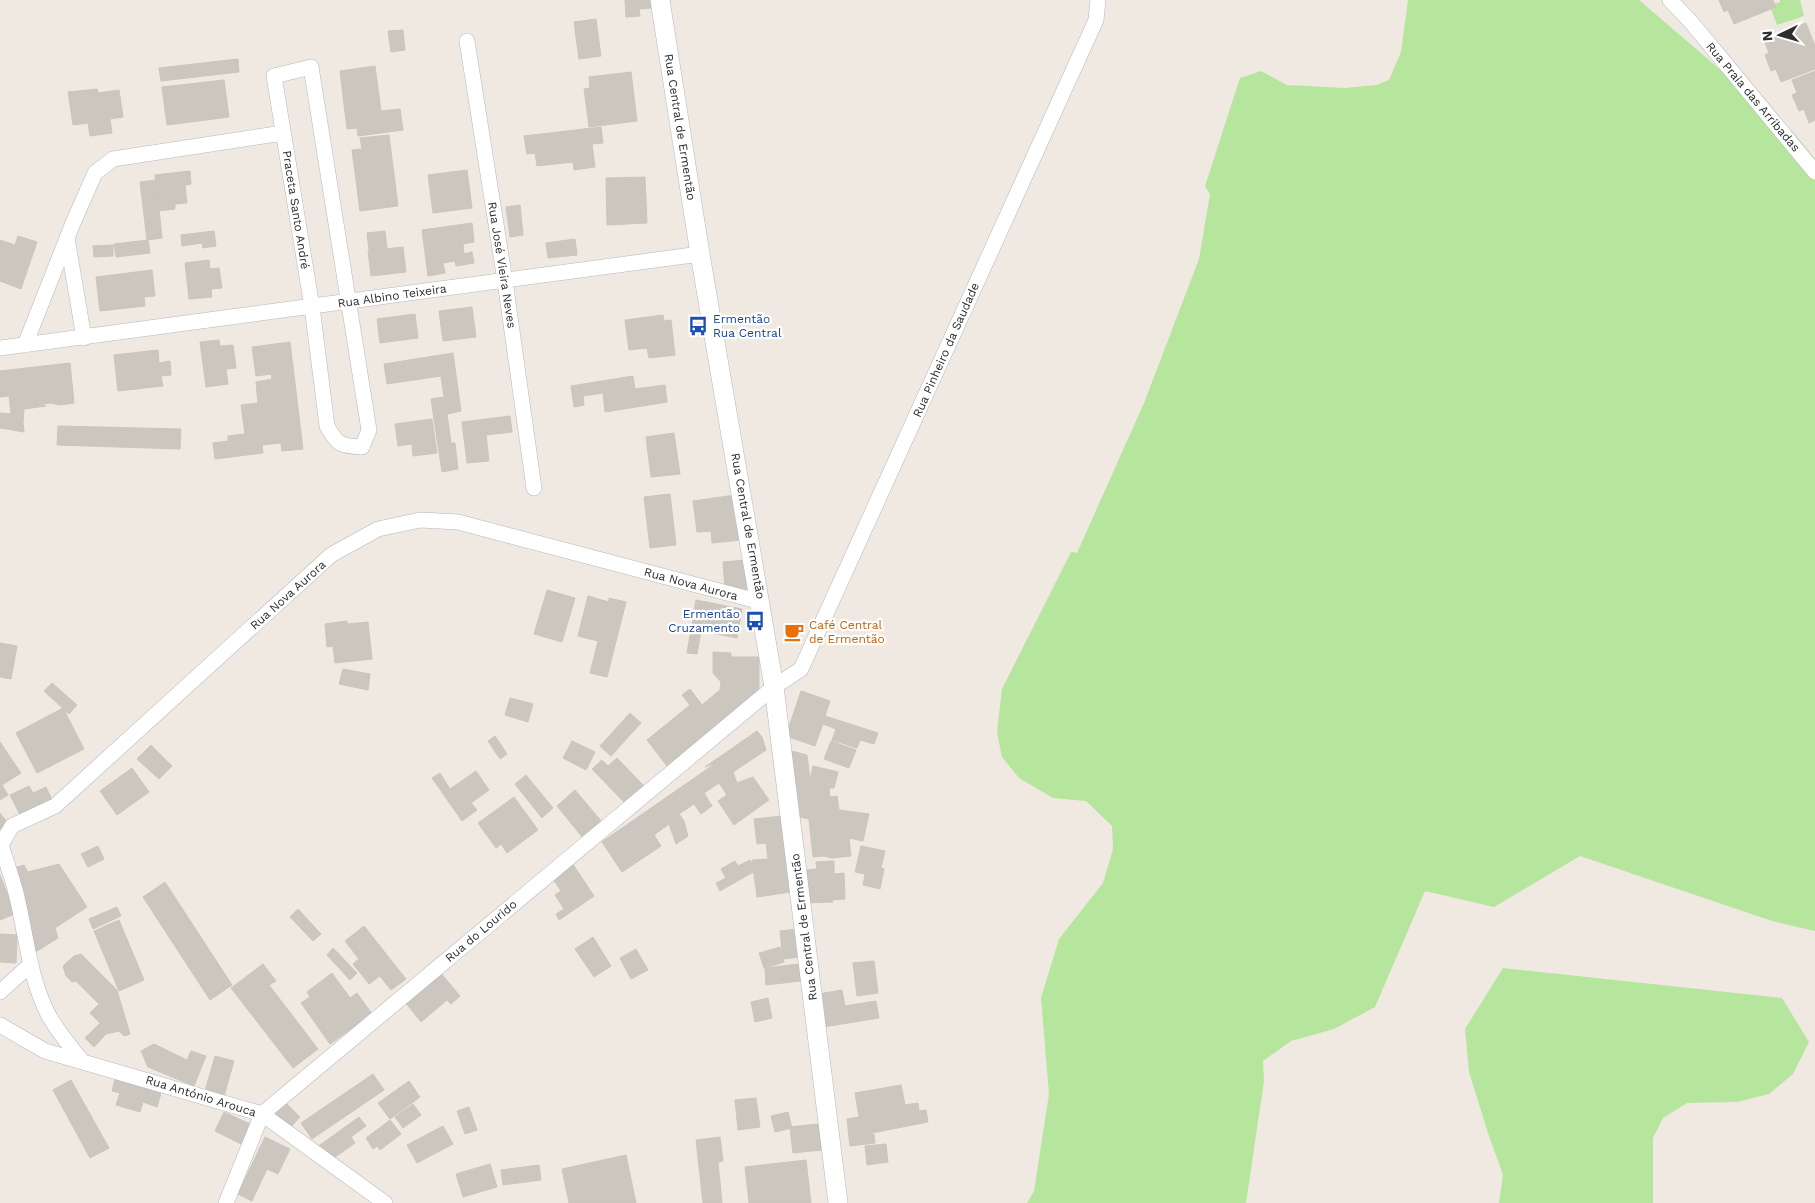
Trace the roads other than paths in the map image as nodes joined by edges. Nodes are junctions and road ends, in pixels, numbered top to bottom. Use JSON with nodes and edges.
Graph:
{"nodes":[{"id":1,"x":660,"y":0,"type":"edge"},
{"id":2,"x":1098,"y":0,"type":"edge"},
{"id":3,"x":1670,"y":0,"type":"edge"},
{"id":4,"x":467,"y":42,"type":"dead end"},
{"id":5,"x":283,"y":133,"type":"junction"},
{"id":6,"x":1815,"y":172,"type":"edge"},
{"id":7,"x":67,"y":238,"type":"junction"},
{"id":8,"x":700,"y":254,"type":"junction"},
{"id":9,"x":505,"y":281,"type":"junction"},
{"id":10,"x":350,"y":302,"type":"junction"},
{"id":11,"x":312,"y":307,"type":"junction"},
{"id":12,"x":84,"y":338,"type":"junction"},
{"id":13,"x":25,"y":345,"type":"junction"},
{"id":14,"x":0,"y":348,"type":"edge"},
{"id":15,"x":534,"y":488,"type":"dead end"},
{"id":16,"x":761,"y":602,"type":"junction"},
{"id":17,"x":774,"y":687,"type":"junction"},
{"id":18,"x":31,"y":964,"type":"junction"},
{"id":19,"x":0,"y":992,"type":"edge"},
{"id":20,"x":0,"y":1025,"type":"edge"},
{"id":21,"x":82,"y":1061,"type":"junction"},
{"id":22,"x":262,"y":1114,"type":"junction"},
{"id":23,"x":226,"y":1203,"type":"edge"},
{"id":24,"x":384,"y":1203,"type":"edge"},
{"id":25,"x":838,"y":1203,"type":"edge"}],
"edges":[{"from":1,"to":8,"type":"street","name":"Rua Central de Ermentão"},
{"from":2,"to":17,"type":"street","name":"Rua Pinheiro da Saudade"},
{"from":3,"to":6,"type":"street","name":"Rua Praia das Arribadas"},
{"from":4,"to":9,"type":"street","name":"Rua José Vieira Neves"},
{"from":5,"to":7,"type":"street"},
{"from":5,"to":10,"type":"street","name":"Praceta Santo André"},
{"from":5,"to":11,"type":"street","name":"Praceta Santo André"},
{"from":7,"to":12,"type":"street"},
{"from":7,"to":13,"type":"street"},
{"from":8,"to":9,"type":"street","name":"Rua Albino Teixeira"},
{"from":8,"to":16,"type":"street","name":"Rua Central de Ermentão"},
{"from":9,"to":10,"type":"street","name":"Rua Albino Teixeira"},
{"from":9,"to":15,"type":"street","name":"Rua José Vieira Neves"},
{"from":10,"to":11,"type":"street","name":"Rua Albino Teixeira"},
{"from":10,"to":11,"type":"street","name":"Praceta Santo André"},
{"from":11,"to":12,"type":"street","name":"Rua Albino Teixeira"},
{"from":12,"to":13,"type":"street","name":"Rua Albino Teixeira"},
{"from":13,"to":14,"type":"street","name":"Rua Albino Teixeira"},
{"from":16,"to":17,"type":"street","name":"Rua Central de Ermentão"},
{"from":16,"to":18,"type":"street","name":"Rua Nova Aurora"},
{"from":17,"to":22,"type":"street","name":"Rua do Lourido"},
{"from":17,"to":25,"type":"street","name":"Rua Central de Ermentão"},
{"from":18,"to":19,"type":"street"},
{"from":18,"to":21,"type":"street","name":"Rua Nova Aurora"},
{"from":20,"to":21,"type":"street","name":"Rua António Arouca"},
{"from":21,"to":22,"type":"street","name":"Rua António Arouca"},
{"from":22,"to":23,"type":"street","name":"Rua do Lourido"},
{"from":22,"to":24,"type":"street","name":"Rua António Arouca"}]}
